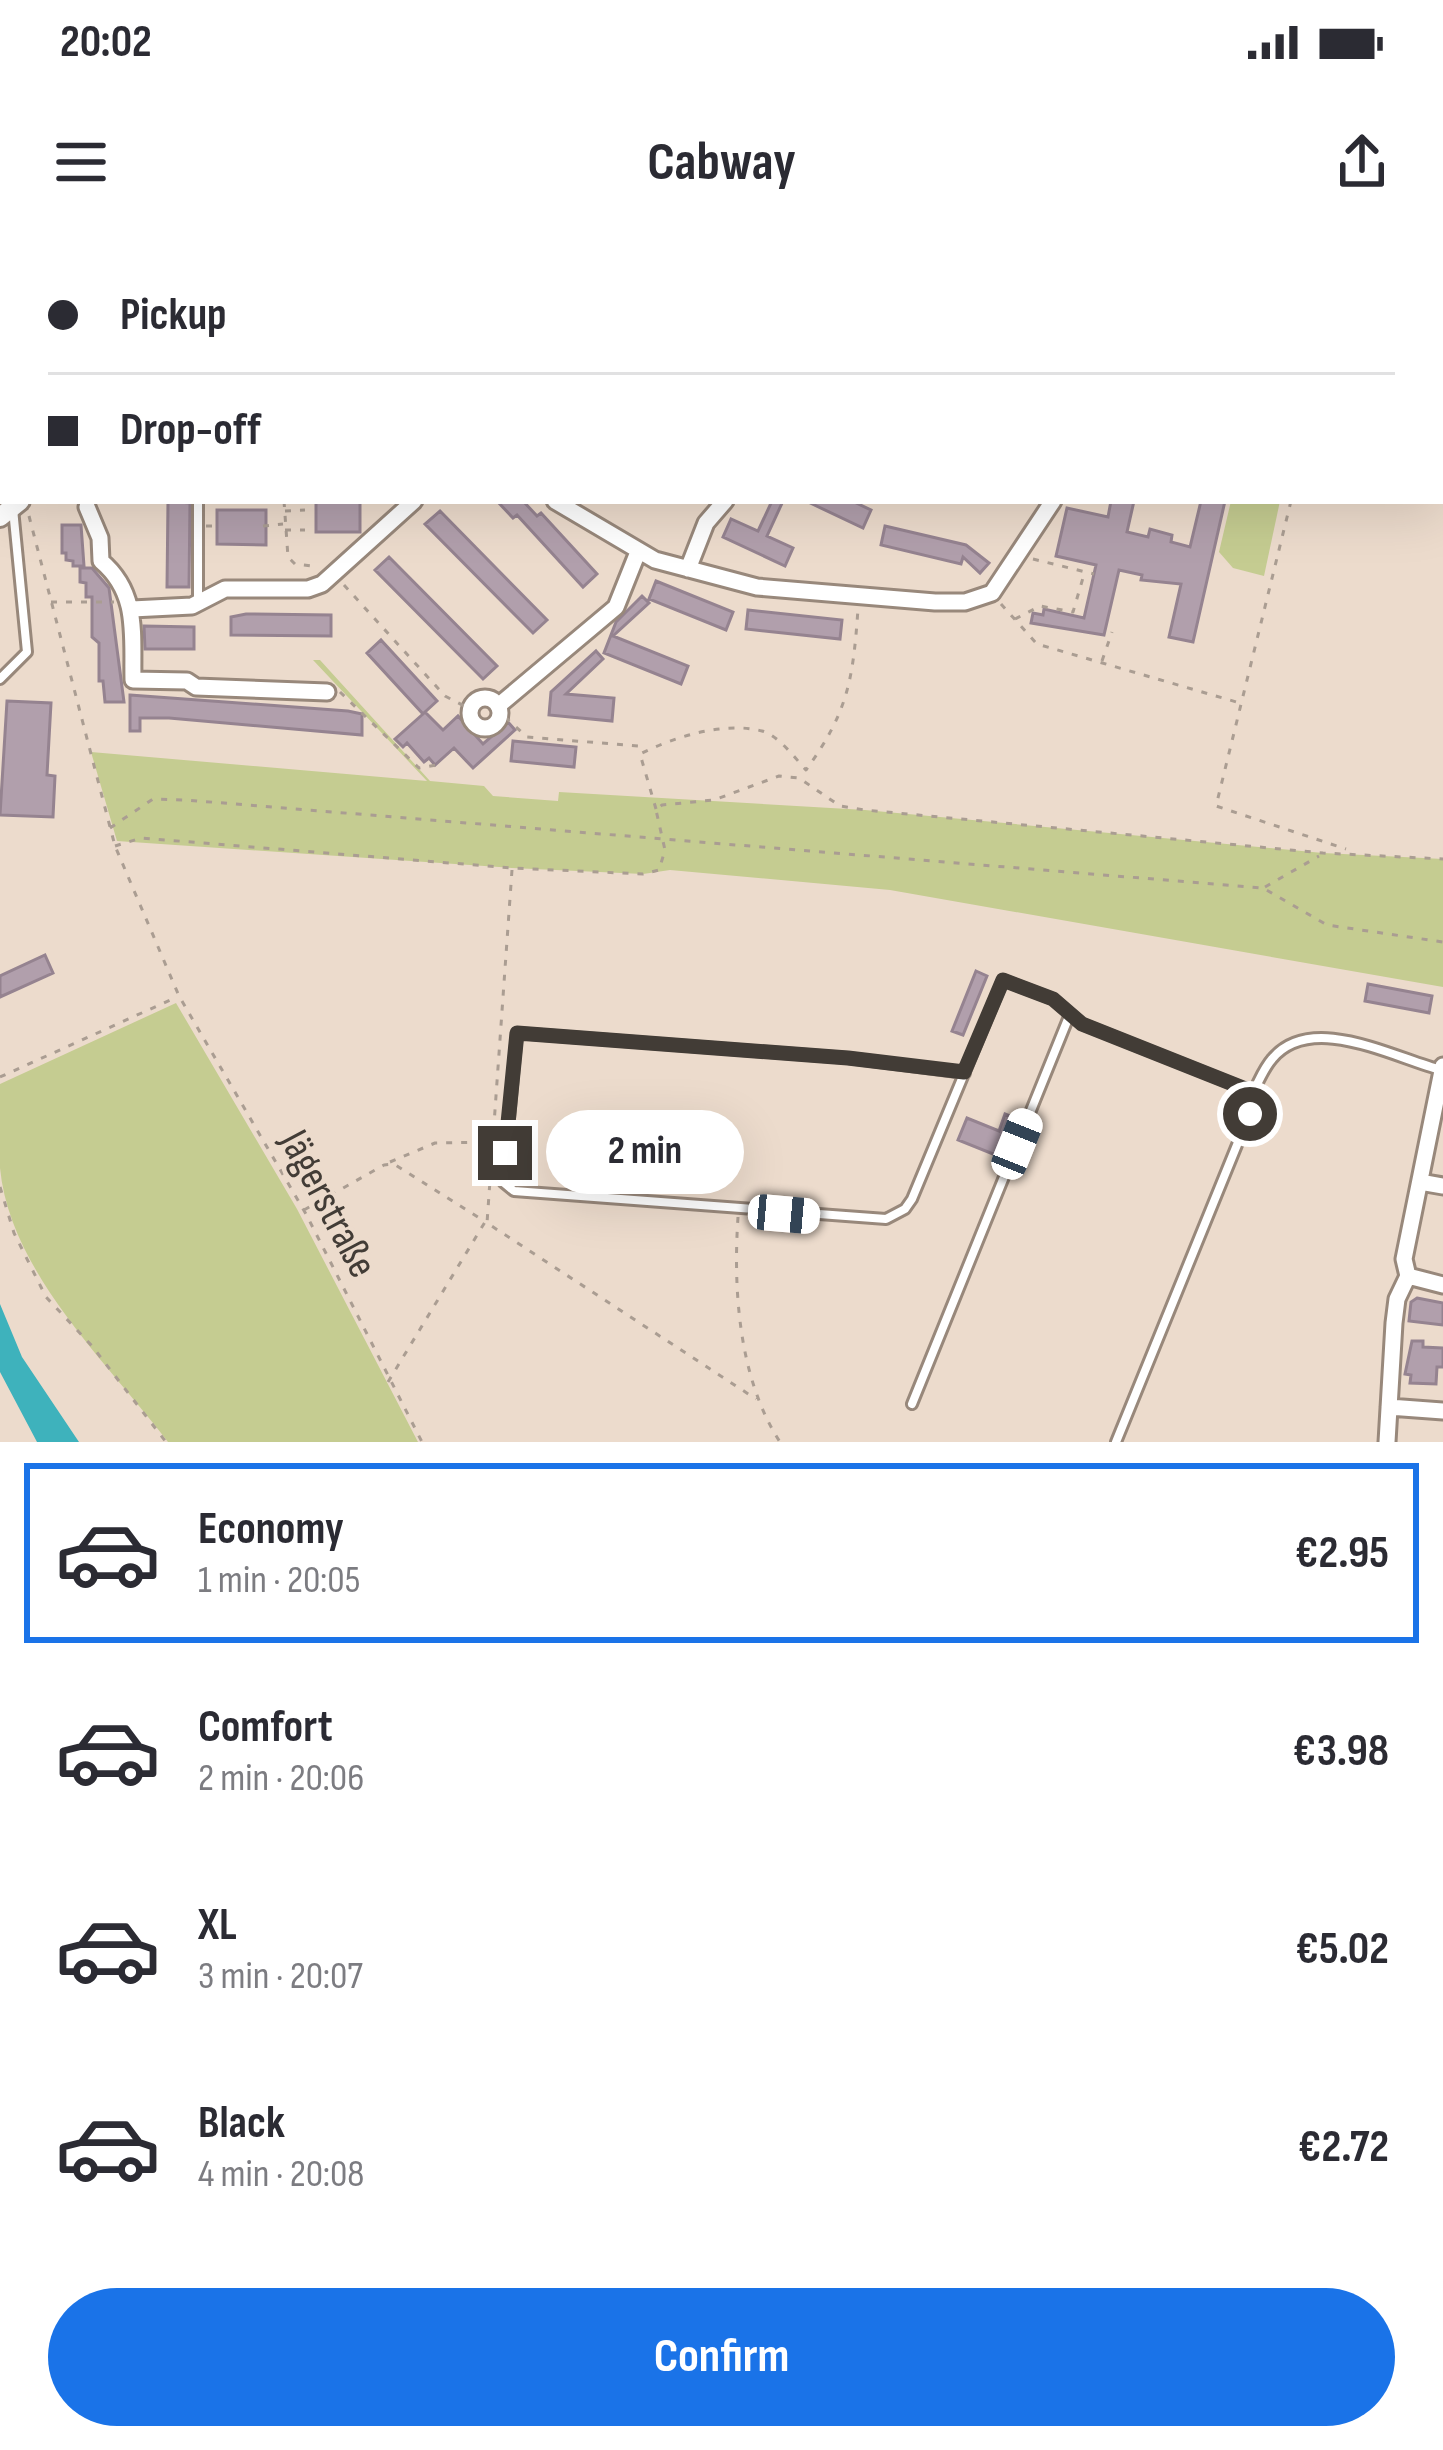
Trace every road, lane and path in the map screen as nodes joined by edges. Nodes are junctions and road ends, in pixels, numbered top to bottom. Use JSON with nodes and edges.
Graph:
{"nodes":[{"id":1,"x":198,"y":504,"type":"edge"},
{"id":2,"x":284,"y":504,"type":"edge"},
{"id":3,"x":411,"y":504,"type":"edge"},
{"id":4,"x":560,"y":504,"type":"edge"},
{"id":5,"x":1051,"y":504,"type":"edge"},
{"id":6,"x":1290,"y":504,"type":"edge"},
{"id":7,"x":717,"y":505,"type":"edge"},
{"id":8,"x":14,"y":507,"type":"edge"},
{"id":9,"x":87,"y":507,"type":"dead end"},
{"id":10,"x":305,"y":510,"type":"dead end"},
{"id":11,"x":283,"y":511,"type":"junction"},
{"id":12,"x":263,"y":526,"type":"dead end"},
{"id":13,"x":283,"y":527,"type":"junction"},
{"id":14,"x":305,"y":530,"type":"dead end"},
{"id":15,"x":638,"y":552,"type":"junction"},
{"id":16,"x":1019,"y":555,"type":"junction"},
{"id":17,"x":310,"y":566,"type":"dead end"},
{"id":18,"x":688,"y":569,"type":"junction"},
{"id":19,"x":1085,"y":572,"type":"junction"},
{"id":20,"x":1094,"y":574,"type":"dead end"},
{"id":21,"x":335,"y":575,"type":"junction"},
{"id":22,"x":992,"y":593,"type":"junction"},
{"id":23,"x":859,"y":596,"type":"junction"},
{"id":24,"x":50,"y":602,"type":"junction"},
{"id":25,"x":198,"y":603,"type":"junction"},
{"id":26,"x":131,"y":605,"type":"junction"},
{"id":27,"x":1014,"y":620,"type":"junction"},
{"id":28,"x":1112,"y":632,"type":"dead end"},
{"id":29,"x":1102,"y":662,"type":"junction"},
{"id":30,"x":0,"y":679,"type":"edge"},
{"id":31,"x":327,"y":692,"type":"joint"},
{"id":32,"x":1240,"y":703,"type":"junction"},
{"id":33,"x":470,"y":709,"type":"junction"},
{"id":34,"x":499,"y":710,"type":"junction"},
{"id":35,"x":640,"y":754,"type":"junction"},
{"id":36,"x":442,"y":764,"type":"dead end"},
{"id":37,"x":656,"y":810,"type":"junction"},
{"id":38,"x":110,"y":828,"type":"junction"},
{"id":39,"x":663,"y":841,"type":"junction"},
{"id":40,"x":115,"y":846,"type":"junction"},
{"id":41,"x":1354,"y":851,"type":"junction"},
{"id":42,"x":1323,"y":853,"type":"junction"},
{"id":43,"x":1443,"y":859,"type":"edge"},
{"id":44,"x":512,"y":868,"type":"junction"},
{"id":45,"x":1263,"y":888,"type":"junction"},
{"id":46,"x":1443,"y":942,"type":"edge"},
{"id":47,"x":178,"y":996,"type":"junction"},
{"id":48,"x":1070,"y":1014,"type":"junction"},
{"id":49,"x":1443,"y":1068,"type":"edge"},
{"id":50,"x":964,"y":1072,"type":"junction"},
{"id":51,"x":0,"y":1077,"type":"edge"},
{"id":52,"x":1441,"y":1090,"type":"edge"},
{"id":53,"x":1253,"y":1092,"type":"junction"},
{"id":54,"x":1436,"y":1137,"type":"edge"},
{"id":55,"x":492,"y":1142,"type":"junction"},
{"id":56,"x":384,"y":1165,"type":"junction"},
{"id":57,"x":1420,"y":1182,"type":"junction"},
{"id":58,"x":1443,"y":1186,"type":"edge"},
{"id":59,"x":0,"y":1187,"type":"edge"},
{"id":60,"x":303,"y":1210,"type":"junction"},
{"id":61,"x":739,"y":1210,"type":"junction"},
{"id":62,"x":485,"y":1222,"type":"junction"},
{"id":63,"x":1408,"y":1276,"type":"junction"},
{"id":64,"x":1443,"y":1285,"type":"edge"},
{"id":65,"x":388,"y":1382,"type":"junction"},
{"id":66,"x":756,"y":1399,"type":"junction"},
{"id":67,"x":912,"y":1405,"type":"dead end"},
{"id":68,"x":1389,"y":1407,"type":"junction"},
{"id":69,"x":1443,"y":1411,"type":"edge"},
{"id":70,"x":166,"y":1442,"type":"edge"},
{"id":71,"x":422,"y":1442,"type":"edge"},
{"id":72,"x":780,"y":1442,"type":"edge"},
{"id":73,"x":1117,"y":1442,"type":"edge"},
{"id":74,"x":1387,"y":1442,"type":"edge"}],
"edges":[{"from":1,"to":25,"type":"lane"},
{"from":2,"to":11,"type":"path"},
{"from":3,"to":21,"type":"street"},
{"from":4,"to":15,"type":"street"},
{"from":5,"to":16,"type":"street"},
{"from":6,"to":32,"type":"path"},
{"from":7,"to":18,"type":"street"},
{"from":8,"to":24,"type":"path","name":"Jägerstraße"},
{"from":8,"to":30,"type":"lane"},
{"from":9,"to":26,"type":"street"},
{"from":10,"to":11,"type":"path"},
{"from":11,"to":13,"type":"path"},
{"from":12,"to":13,"type":"path"},
{"from":13,"to":14,"type":"path"},
{"from":13,"to":17,"type":"path"},
{"from":15,"to":18,"type":"street"},
{"from":15,"to":34,"type":"street"},
{"from":16,"to":19,"type":"path"},
{"from":16,"to":22,"type":"street"},
{"from":18,"to":23,"type":"street"},
{"from":19,"to":20,"type":"path"},
{"from":19,"to":27,"type":"path"},
{"from":21,"to":25,"type":"street"},
{"from":21,"to":33,"type":"path"},
{"from":22,"to":23,"type":"street"},
{"from":22,"to":27,"type":"path"},
{"from":23,"to":35,"type":"path"},
{"from":24,"to":26,"type":"path"},
{"from":24,"to":38,"type":"path","name":"Jägerstraße"},
{"from":25,"to":26,"type":"street"},
{"from":26,"to":31,"type":"street"},
{"from":27,"to":29,"type":"path"},
{"from":28,"to":29,"type":"path"},
{"from":29,"to":32,"type":"path"},
{"from":31,"to":36,"type":"path"},
{"from":32,"to":41,"type":"path"},
{"from":33,"to":34,"type":"street"},
{"from":33,"to":34,"type":"street"},
{"from":34,"to":35,"type":"path"},
{"from":35,"to":37,"type":"path"},
{"from":37,"to":39,"type":"path"},
{"from":37,"to":42,"type":"path"},
{"from":38,"to":39,"type":"path"},
{"from":38,"to":40,"type":"path","name":"Jägerstraße"},
{"from":39,"to":44,"type":"path"},
{"from":39,"to":45,"type":"path"},
{"from":40,"to":44,"type":"path"},
{"from":40,"to":47,"type":"path","name":"Jägerstraße"},
{"from":41,"to":42,"type":"path"},
{"from":41,"to":43,"type":"path"},
{"from":42,"to":45,"type":"path"},
{"from":44,"to":55,"type":"path"},
{"from":45,"to":46,"type":"path"},
{"from":47,"to":51,"type":"path"},
{"from":47,"to":60,"type":"path","name":"Jägerstraße"},
{"from":48,"to":50,"type":"lane"},
{"from":48,"to":53,"type":"lane"},
{"from":48,"to":67,"type":"lane"},
{"from":49,"to":52,"type":"street"},
{"from":49,"to":53,"type":"lane"},
{"from":50,"to":61,"type":"lane"},
{"from":50,"to":61,"type":"lane"},
{"from":52,"to":54,"type":"street"},
{"from":53,"to":73,"type":"lane"},
{"from":54,"to":57,"type":"street"},
{"from":55,"to":56,"type":"path"},
{"from":55,"to":62,"type":"path"},
{"from":56,"to":60,"type":"path"},
{"from":56,"to":62,"type":"path"},
{"from":57,"to":58,"type":"street"},
{"from":57,"to":63,"type":"street"},
{"from":59,"to":70,"type":"path"},
{"from":60,"to":65,"type":"path","name":"Jägerstraße"},
{"from":61,"to":66,"type":"path"},
{"from":62,"to":65,"type":"path"},
{"from":62,"to":66,"type":"path"},
{"from":63,"to":64,"type":"street"},
{"from":63,"to":68,"type":"street"},
{"from":65,"to":71,"type":"path","name":"Jägerstraße"},
{"from":66,"to":72,"type":"path"},
{"from":68,"to":69,"type":"street"},
{"from":68,"to":74,"type":"street"}]}
